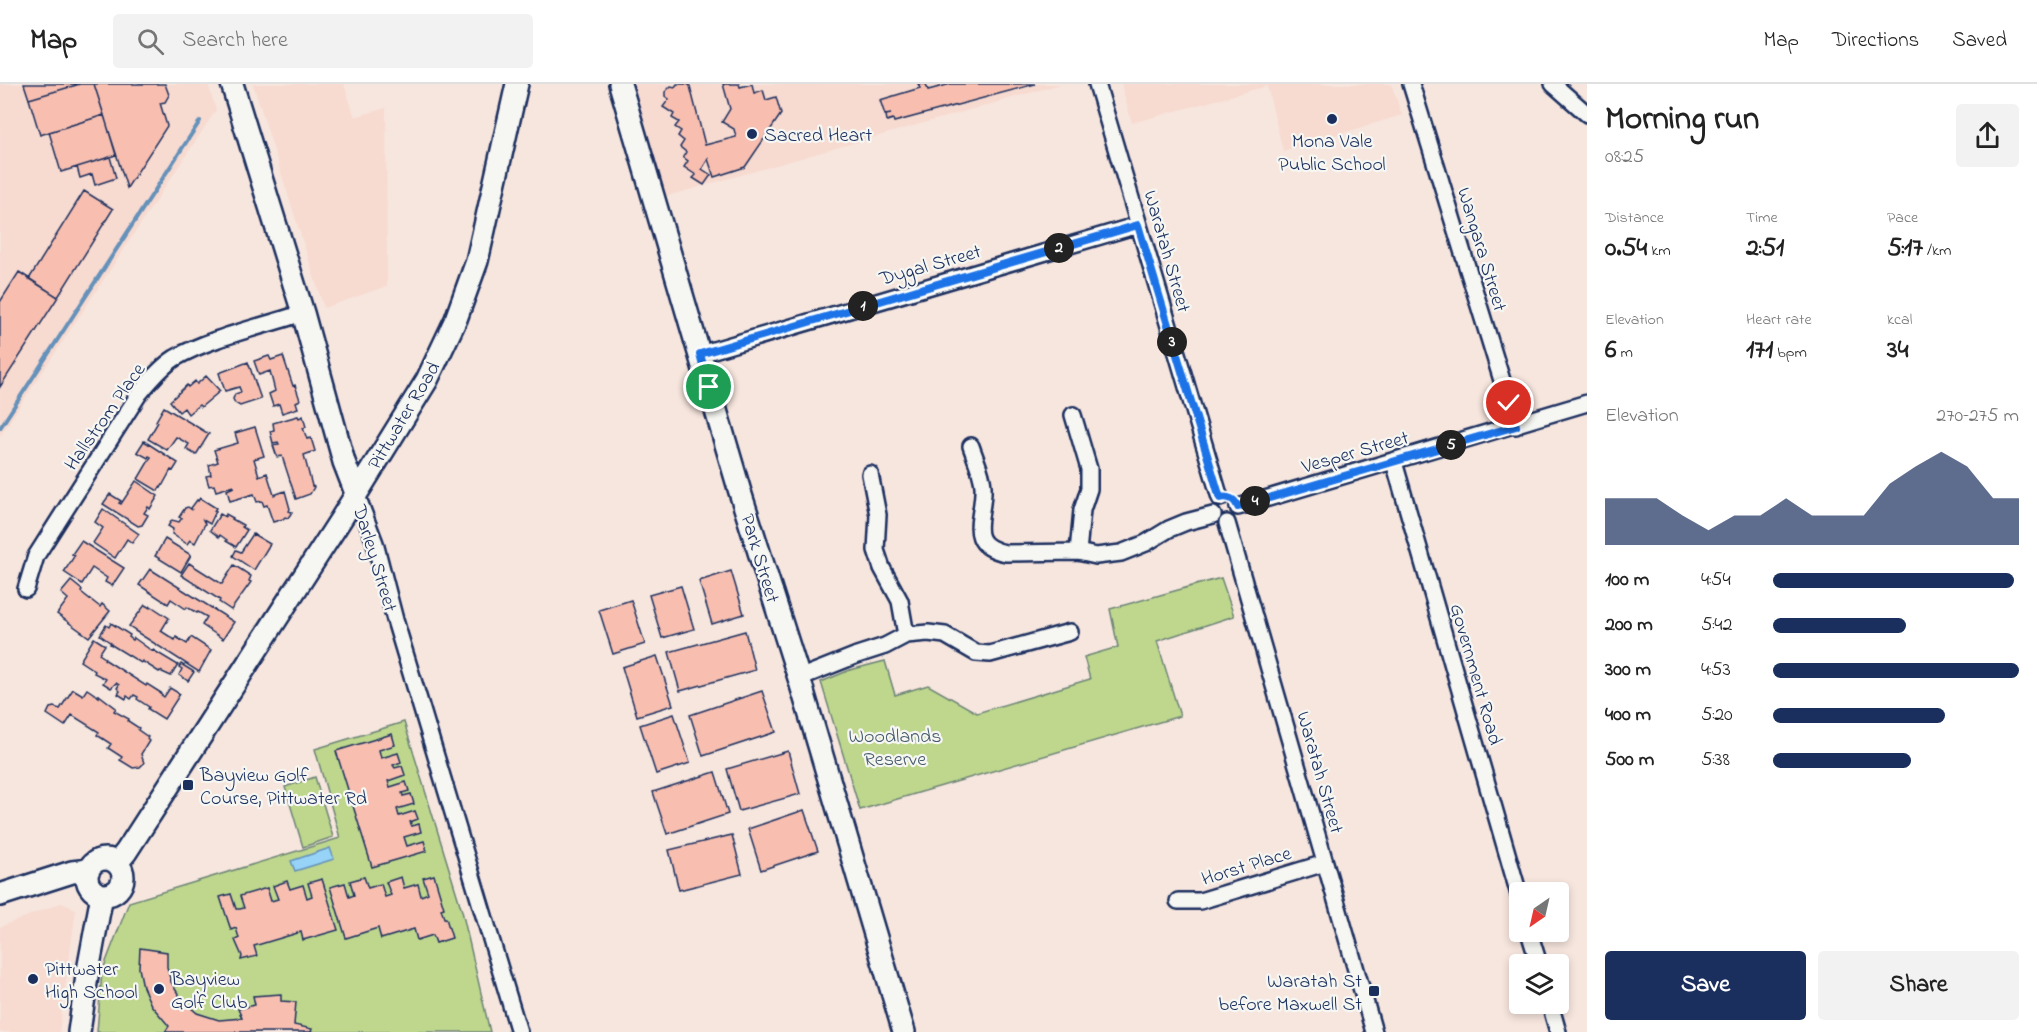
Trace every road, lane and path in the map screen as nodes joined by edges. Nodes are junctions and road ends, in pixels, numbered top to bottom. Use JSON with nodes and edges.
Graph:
{"nodes":[{"id":1,"x":232,"y":84,"type":"edge"},
{"id":2,"x":517,"y":84,"type":"edge"},
{"id":3,"x":620,"y":84,"type":"edge"},
{"id":4,"x":1097,"y":84,"type":"edge"},
{"id":5,"x":1411,"y":84,"type":"edge"},
{"id":6,"x":1553,"y":84,"type":"edge"},
{"id":7,"x":1587,"y":114,"type":"edge"},
{"id":8,"x":1138,"y":225,"type":"junction"},
{"id":9,"x":303,"y":314,"type":"junction"},
{"id":10,"x":700,"y":354,"type":"junction"},
{"id":11,"x":1587,"y":403,"type":"edge"},
{"id":12,"x":1073,"y":415,"type":"dead end"},
{"id":13,"x":1516,"y":426,"type":"junction"},
{"id":14,"x":971,"y":446,"type":"dead end"},
{"id":15,"x":1394,"y":462,"type":"junction"},
{"id":16,"x":870,"y":474,"type":"dead end"},
{"id":17,"x":357,"y":493,"type":"junction"},
{"id":18,"x":1220,"y":498,"type":"junction"},
{"id":19,"x":1238,"y":507,"type":"junction"},
{"id":20,"x":1213,"y":515,"type":"junction"},
{"id":21,"x":1227,"y":523,"type":"junction"},
{"id":22,"x":1078,"y":552,"type":"junction"},
{"id":23,"x":26,"y":589,"type":"dead end"},
{"id":24,"x":1070,"y":632,"type":"dead end"},
{"id":25,"x":906,"y":635,"type":"junction"},
{"id":26,"x":798,"y":678,"type":"junction"},
{"id":27,"x":117,"y":863,"type":"junction"},
{"id":28,"x":1325,"y":863,"type":"junction"},
{"id":29,"x":89,"y":870,"type":"junction"},
{"id":30,"x":1515,"y":882,"type":"edge"},
{"id":31,"x":0,"y":895,"type":"edge"},
{"id":32,"x":102,"y":895,"type":"junction"},
{"id":33,"x":1178,"y":901,"type":"dead end"},
{"id":34,"x":1553,"y":1014,"type":"edge"},
{"id":35,"x":79,"y":1032,"type":"edge"},
{"id":36,"x":519,"y":1032,"type":"edge"},
{"id":37,"x":904,"y":1032,"type":"edge"},
{"id":38,"x":1374,"y":1032,"type":"edge"},
{"id":39,"x":1558,"y":1032,"type":"edge"}],
"edges":[{"from":1,"to":9,"type":"main road","name":"Darley Street"},
{"from":2,"to":17,"type":"main road","name":"Pittwater Road"},
{"from":3,"to":10,"type":"main road","name":"Park Street"},
{"from":4,"to":8,"type":"street","name":"Waratah Street"},
{"from":5,"to":13,"type":"street","name":"Wangara Street"},
{"from":6,"to":7,"type":"street"},
{"from":8,"to":10,"type":"street","name":"Dygal Street"},
{"from":8,"to":18,"type":"street","name":"Waratah Street"},
{"from":9,"to":17,"type":"main road","name":"Darley Street"},
{"from":9,"to":23,"type":"street","name":"Hallstrom Place"},
{"from":10,"to":26,"type":"main road","name":"Park Street"},
{"from":11,"to":13,"type":"street","name":"Vesper Street"},
{"from":12,"to":22,"type":"street"},
{"from":13,"to":15,"type":"street","name":"Vesper Street"},
{"from":14,"to":22,"type":"street"},
{"from":15,"to":19,"type":"street","name":"Vesper Street"},
{"from":15,"to":30,"type":"street","name":"Government Road"},
{"from":16,"to":25,"type":"street"},
{"from":17,"to":27,"type":"main road","name":"Pittwater Road"},
{"from":17,"to":36,"type":"street","name":"Darley Street"},
{"from":18,"to":19,"type":"street"},
{"from":18,"to":20,"type":"street"},
{"from":19,"to":21,"type":"street"},
{"from":20,"to":21,"type":"street"},
{"from":20,"to":22,"type":"street"},
{"from":21,"to":28,"type":"street","name":"Waratah Street"},
{"from":24,"to":25,"type":"street"},
{"from":25,"to":26,"type":"street"},
{"from":26,"to":37,"type":"main road","name":"Park Street"},
{"from":27,"to":29,"type":"main road"},
{"from":27,"to":32,"type":"main road"},
{"from":28,"to":33,"type":"street","name":"Horst Place"},
{"from":28,"to":38,"type":"street","name":"Waratah Street"},
{"from":29,"to":31,"type":"main road"},
{"from":29,"to":32,"type":"main road"},
{"from":32,"to":35,"type":"main road"},
{"from":34,"to":39,"type":"street"}]}
